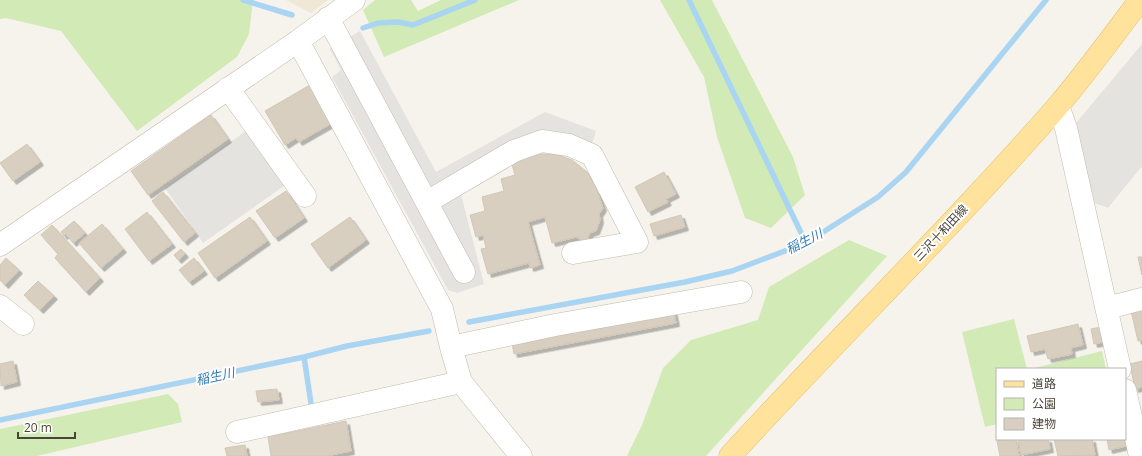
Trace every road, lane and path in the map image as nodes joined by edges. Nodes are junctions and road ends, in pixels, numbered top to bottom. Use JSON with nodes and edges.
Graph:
{"nodes":[{"id":1,"x":354,"y":0,"type":"edge"},
{"id":2,"x":1140,"y":0,"type":"edge"},
{"id":3,"x":328,"y":18,"type":"junction"},
{"id":4,"x":298,"y":41,"type":"junction"},
{"id":5,"x":228,"y":88,"type":"junction"},
{"id":6,"x":1058,"y":106,"type":"junction"},
{"id":7,"x":305,"y":196,"type":"dead end"},
{"id":8,"x":427,"y":202,"type":"junction"},
{"id":9,"x":0,"y":245,"type":"edge"},
{"id":10,"x":573,"y":253,"type":"dead end"},
{"id":11,"x":464,"y":272,"type":"dead end"},
{"id":12,"x":741,"y":292,"type":"dead end"},
{"id":13,"x":1142,"y":299,"type":"edge"},
{"id":14,"x":0,"y":306,"type":"edge"},
{"id":15,"x":1106,"y":308,"type":"junction"},
{"id":16,"x":23,"y":324,"type":"dead end"},
{"id":17,"x":450,"y":347,"type":"junction"},
{"id":18,"x":1120,"y":368,"type":"edge"},
{"id":19,"x":461,"y":382,"type":"junction"},
{"id":20,"x":1126,"y":394,"type":"edge"},
{"id":21,"x":237,"y":432,"type":"dead end"},
{"id":22,"x":1140,"y":449,"type":"edge"},
{"id":23,"x":521,"y":456,"type":"edge"},
{"id":24,"x":730,"y":456,"type":"edge"}],
"edges":[{"from":1,"to":3,"type":"street"},
{"from":2,"to":6,"type":"main road","name":"三沢十和田線"},
{"from":3,"to":4,"type":"street"},
{"from":3,"to":8,"type":"street"},
{"from":4,"to":5,"type":"street"},
{"from":4,"to":17,"type":"street"},
{"from":5,"to":7,"type":"street"},
{"from":5,"to":9,"type":"street"},
{"from":6,"to":15,"type":"street"},
{"from":6,"to":24,"type":"main road","name":"三沢十和田線"},
{"from":8,"to":10,"type":"street"},
{"from":8,"to":11,"type":"street"},
{"from":12,"to":17,"type":"street"},
{"from":13,"to":15,"type":"street"},
{"from":14,"to":16,"type":"street"},
{"from":15,"to":18,"type":"street"},
{"from":17,"to":19,"type":"street"},
{"from":19,"to":21,"type":"street"},
{"from":19,"to":23,"type":"street"},
{"from":20,"to":22,"type":"street"}]}
